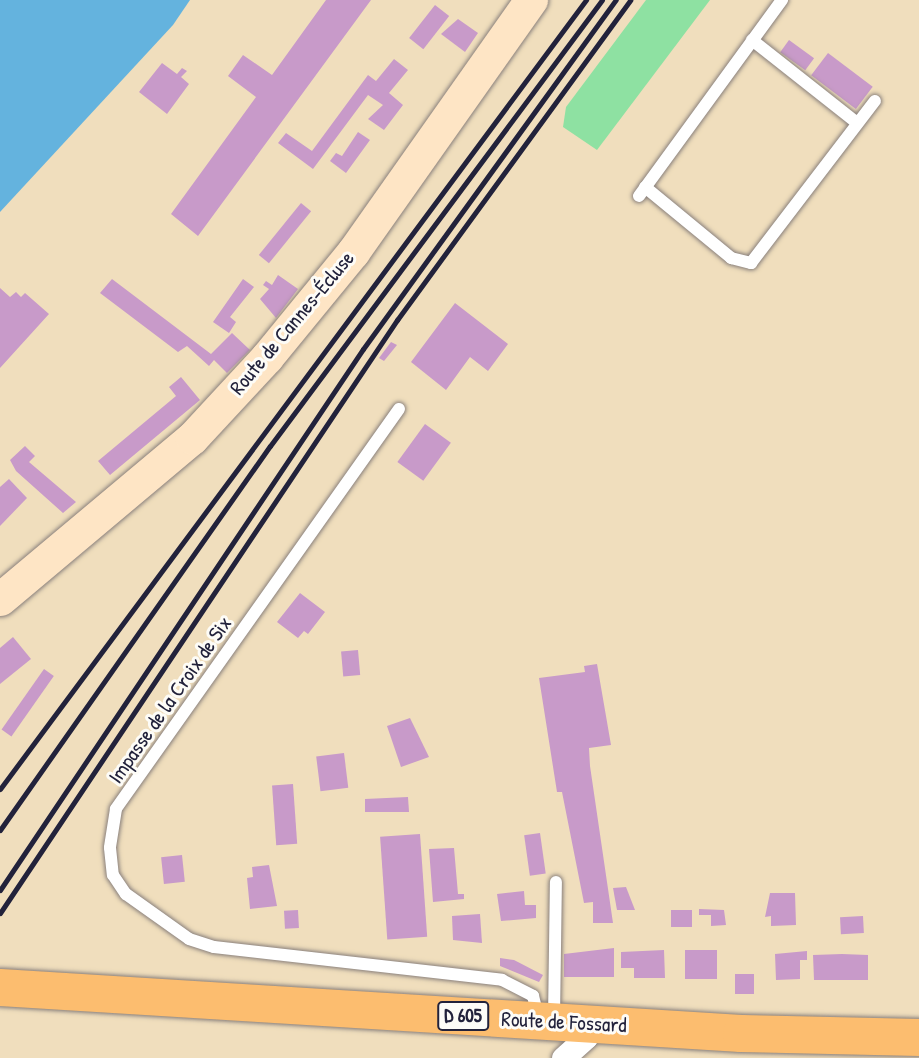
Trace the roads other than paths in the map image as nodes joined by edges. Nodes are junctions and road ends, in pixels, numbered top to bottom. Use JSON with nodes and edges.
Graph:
{"nodes":[{"id":1,"x":531,"y":0,"type":"edge"},
{"id":2,"x":782,"y":0,"type":"edge"},
{"id":3,"x":752,"y":40,"type":"junction"},
{"id":4,"x":875,"y":100,"type":"dead end"},
{"id":5,"x":857,"y":123,"type":"junction"},
{"id":6,"x":399,"y":409,"type":"dead end"},
{"id":7,"x":0,"y":598,"type":"edge"},
{"id":8,"x":556,"y":883,"type":"dead end"},
{"id":9,"x":4,"y":988,"type":"edge"},
{"id":10,"x":546,"y":1021,"type":"junction"},
{"id":11,"x":590,"y":1023,"type":"junction"},
{"id":12,"x":919,"y":1037,"type":"edge"},
{"id":13,"x":563,"y":1058,"type":"edge"}],
"edges":[{"from":1,"to":7,"type":"street","name":"Route de Cannes-Écluse"},
{"from":2,"to":3,"type":"lane"},
{"from":3,"to":5,"type":"lane"},
{"from":3,"to":5,"type":"lane"},
{"from":4,"to":5,"type":"lane"},
{"from":6,"to":10,"type":"lane","name":"Impasse de la Croix de Six"},
{"from":8,"to":10,"type":"lane"},
{"from":9,"to":10,"type":"main road","name":"Route de Fossard","number":"D 605"},
{"from":10,"to":11,"type":"main road","name":"Route de Fossard","number":"D 605"},
{"from":11,"to":12,"type":"main road","name":"Route de Fossard","number":"D 605"},
{"from":11,"to":13,"type":"street"}]}
